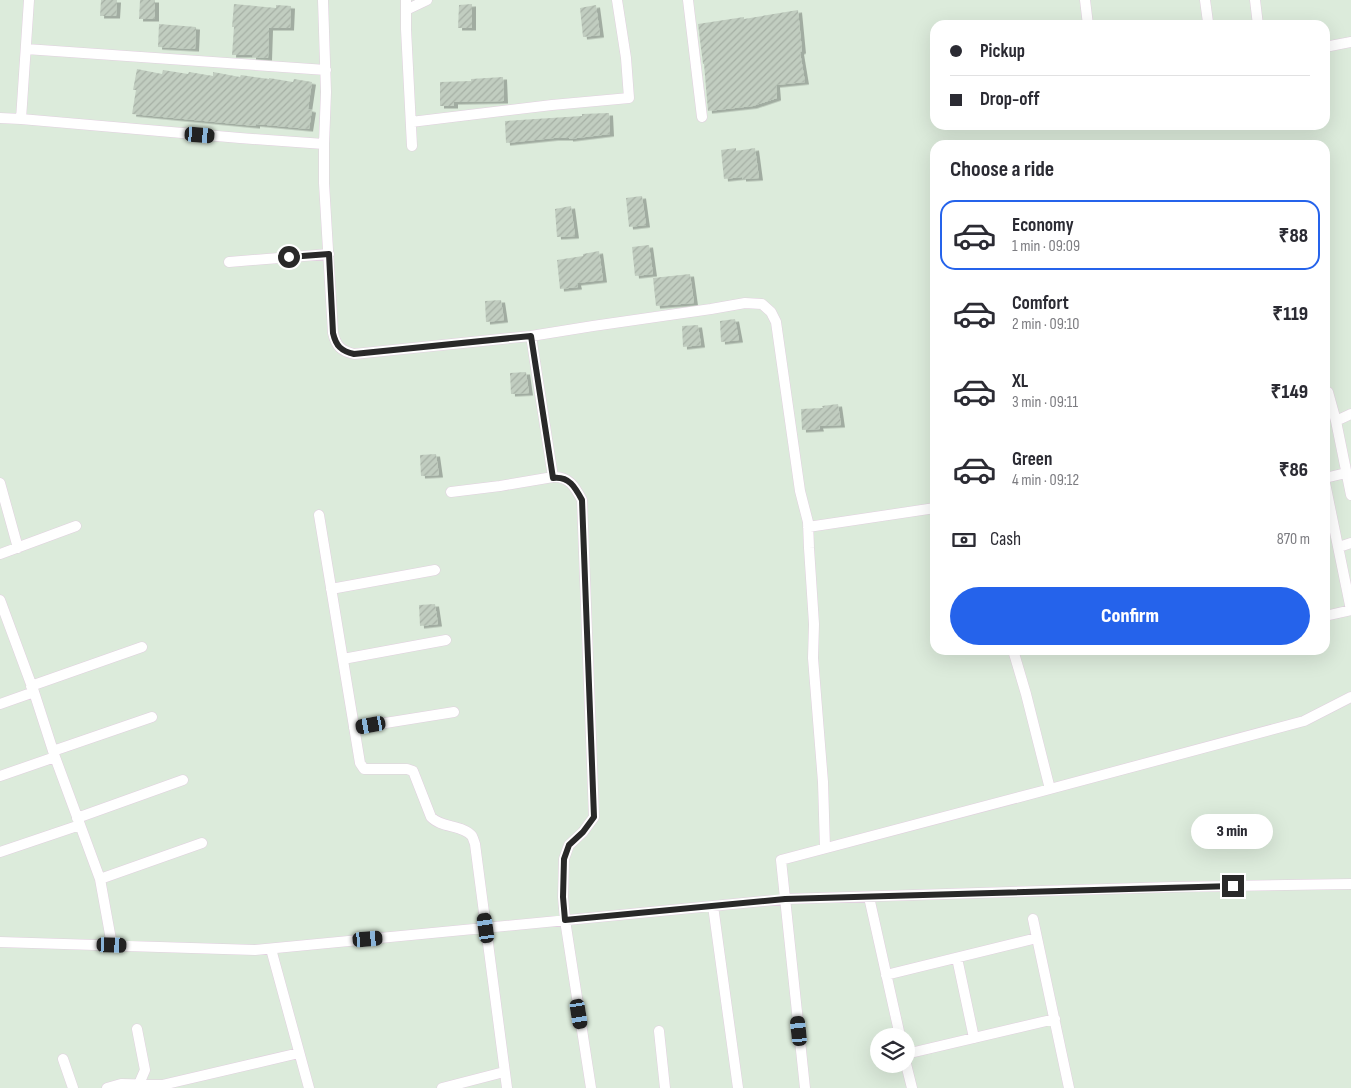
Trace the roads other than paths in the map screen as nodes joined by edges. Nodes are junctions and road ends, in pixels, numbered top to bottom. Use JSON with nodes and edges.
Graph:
{"nodes":[{"id":1,"x":29,"y":0,"type":"edge"},
{"id":2,"x":323,"y":0,"type":"edge"},
{"id":3,"x":427,"y":0,"type":"edge"},
{"id":4,"x":617,"y":0,"type":"edge"},
{"id":5,"x":688,"y":0,"type":"edge"},
{"id":6,"x":1085,"y":0,"type":"edge"},
{"id":7,"x":1205,"y":0,"type":"edge"},
{"id":8,"x":1255,"y":0,"type":"edge"},
{"id":9,"x":406,"y":5,"type":"edge"},
{"id":10,"x":1087,"y":20,"type":"edge"},
{"id":11,"x":1208,"y":20,"type":"edge"},
{"id":12,"x":1257,"y":20,"type":"edge"},
{"id":13,"x":1351,"y":42,"type":"edge"},
{"id":14,"x":1330,"y":46,"type":"edge"},
{"id":15,"x":26,"y":49,"type":"junction"},
{"id":16,"x":326,"y":70,"type":"junction"},
{"id":17,"x":702,"y":117,"type":"dead end"},
{"id":18,"x":0,"y":118,"type":"edge"},
{"id":19,"x":21,"y":119,"type":"junction"},
{"id":20,"x":411,"y":122,"type":"junction"},
{"id":21,"x":324,"y":144,"type":"junction"},
{"id":22,"x":412,"y":146,"type":"dead end"},
{"id":23,"x":329,"y":254,"type":"junction"},
{"id":24,"x":229,"y":262,"type":"dead end"},
{"id":25,"x":531,"y":336,"type":"junction"},
{"id":26,"x":1330,"y":412,"type":"edge"},
{"id":27,"x":1351,"y":414,"type":"edge"},
{"id":28,"x":1336,"y":421,"type":"junction"},
{"id":29,"x":1346,"y":473,"type":"junction"},
{"id":30,"x":1330,"y":477,"type":"edge"},
{"id":31,"x":553,"y":478,"type":"junction"},
{"id":32,"x":0,"y":484,"type":"edge"},
{"id":33,"x":451,"y":492,"type":"dead end"},
{"id":34,"x":1351,"y":495,"type":"edge"},
{"id":35,"x":1330,"y":507,"type":"edge"},
{"id":36,"x":930,"y":509,"type":"edge"},
{"id":37,"x":319,"y":515,"type":"dead end"},
{"id":38,"x":76,"y":526,"type":"dead end"},
{"id":39,"x":808,"y":527,"type":"junction"},
{"id":40,"x":1351,"y":543,"type":"edge"},
{"id":41,"x":1338,"y":546,"type":"junction"},
{"id":42,"x":18,"y":548,"type":"junction"},
{"id":43,"x":0,"y":554,"type":"edge"},
{"id":44,"x":435,"y":570,"type":"dead end"},
{"id":45,"x":331,"y":589,"type":"junction"},
{"id":46,"x":0,"y":600,"type":"edge"},
{"id":47,"x":1351,"y":610,"type":"edge"},
{"id":48,"x":1330,"y":615,"type":"edge"},
{"id":49,"x":5,"y":628,"type":"edge"},
{"id":50,"x":446,"y":640,"type":"dead end"},
{"id":51,"x":142,"y":647,"type":"dead end"},
{"id":52,"x":1014,"y":655,"type":"edge"},
{"id":53,"x":343,"y":659,"type":"junction"},
{"id":54,"x":32,"y":689,"type":"junction"},
{"id":55,"x":1351,"y":697,"type":"edge"},
{"id":56,"x":0,"y":704,"type":"edge"},
{"id":57,"x":454,"y":712,"type":"dead end"},
{"id":58,"x":152,"y":716,"type":"dead end"},
{"id":59,"x":354,"y":728,"type":"junction"},
{"id":60,"x":54,"y":754,"type":"junction"},
{"id":61,"x":0,"y":776,"type":"edge"},
{"id":62,"x":183,"y":780,"type":"dead end"},
{"id":63,"x":1050,"y":789,"type":"junction"},
{"id":64,"x":79,"y":822,"type":"junction"},
{"id":65,"x":202,"y":843,"type":"dead end"},
{"id":66,"x":825,"y":848,"type":"junction"},
{"id":67,"x":0,"y":852,"type":"edge"},
{"id":68,"x":100,"y":879,"type":"junction"},
{"id":69,"x":1351,"y":884,"type":"edge"},
{"id":70,"x":869,"y":896,"type":"junction"},
{"id":71,"x":785,"y":899,"type":"junction"},
{"id":72,"x":713,"y":906,"type":"junction"},
{"id":73,"x":1033,"y":919,"type":"dead end"},
{"id":74,"x":565,"y":920,"type":"junction"},
{"id":75,"x":486,"y":928,"type":"junction"},
{"id":76,"x":1037,"y":938,"type":"junction"},
{"id":77,"x":0,"y":942,"type":"edge"},
{"id":78,"x":112,"y":945,"type":"junction"},
{"id":79,"x":271,"y":949,"type":"junction"},
{"id":80,"x":956,"y":958,"type":"junction"},
{"id":81,"x":886,"y":975,"type":"junction"},
{"id":82,"x":1055,"y":1019,"type":"junction"},
{"id":83,"x":898,"y":1028,"type":"edge"},
{"id":84,"x":137,"y":1029,"type":"dead end"},
{"id":85,"x":659,"y":1031,"type":"dead end"},
{"id":86,"x":974,"y":1038,"type":"junction"},
{"id":87,"x":915,"y":1052,"type":"edge"},
{"id":88,"x":299,"y":1053,"type":"junction"},
{"id":89,"x":63,"y":1059,"type":"dead end"},
{"id":90,"x":504,"y":1072,"type":"junction"},
{"id":91,"x":908,"y":1073,"type":"edge"},
{"id":92,"x":139,"y":1084,"type":"junction"},
{"id":93,"x":73,"y":1088,"type":"edge"},
{"id":94,"x":107,"y":1088,"type":"edge"},
{"id":95,"x":309,"y":1088,"type":"edge"},
{"id":96,"x":442,"y":1088,"type":"edge"},
{"id":97,"x":506,"y":1088,"type":"edge"},
{"id":98,"x":591,"y":1088,"type":"edge"},
{"id":99,"x":666,"y":1088,"type":"edge"},
{"id":100,"x":738,"y":1088,"type":"edge"},
{"id":101,"x":805,"y":1088,"type":"edge"},
{"id":102,"x":912,"y":1088,"type":"edge"},
{"id":103,"x":1068,"y":1088,"type":"edge"}],
"edges":[{"from":1,"to":15,"type":"street"},
{"from":2,"to":16,"type":"street"},
{"from":3,"to":9,"type":"street"},
{"from":4,"to":20,"type":"street"},
{"from":5,"to":17,"type":"street"},
{"from":6,"to":10,"type":"street"},
{"from":7,"to":11,"type":"street"},
{"from":8,"to":12,"type":"street"},
{"from":9,"to":20,"type":"street"},
{"from":13,"to":14,"type":"street"},
{"from":15,"to":16,"type":"street"},
{"from":15,"to":19,"type":"street"},
{"from":16,"to":21,"type":"street"},
{"from":18,"to":19,"type":"street"},
{"from":19,"to":21,"type":"street"},
{"from":20,"to":22,"type":"street"},
{"from":21,"to":23,"type":"street"},
{"from":23,"to":24,"type":"street"},
{"from":23,"to":25,"type":"street"},
{"from":25,"to":31,"type":"street"},
{"from":25,"to":39,"type":"street"},
{"from":26,"to":28,"type":"street"},
{"from":27,"to":28,"type":"street"},
{"from":28,"to":29,"type":"street"},
{"from":29,"to":30,"type":"street"},
{"from":29,"to":34,"type":"street"},
{"from":31,"to":33,"type":"street"},
{"from":31,"to":74,"type":"street"},
{"from":32,"to":42,"type":"street"},
{"from":35,"to":41,"type":"street"},
{"from":36,"to":39,"type":"street"},
{"from":37,"to":45,"type":"street"},
{"from":38,"to":42,"type":"street"},
{"from":39,"to":66,"type":"street"},
{"from":40,"to":41,"type":"street"},
{"from":41,"to":47,"type":"street"},
{"from":42,"to":43,"type":"street"},
{"from":44,"to":45,"type":"street"},
{"from":45,"to":53,"type":"street"},
{"from":46,"to":49,"type":"street"},
{"from":47,"to":48,"type":"street"},
{"from":49,"to":54,"type":"street"},
{"from":50,"to":53,"type":"street"},
{"from":51,"to":54,"type":"street"},
{"from":52,"to":63,"type":"street"},
{"from":53,"to":59,"type":"street"},
{"from":54,"to":56,"type":"street"},
{"from":54,"to":60,"type":"street"},
{"from":55,"to":63,"type":"street"},
{"from":57,"to":59,"type":"street"},
{"from":58,"to":60,"type":"street"},
{"from":59,"to":75,"type":"street"},
{"from":60,"to":61,"type":"street"},
{"from":60,"to":64,"type":"street"},
{"from":62,"to":64,"type":"street"},
{"from":63,"to":66,"type":"street"},
{"from":64,"to":67,"type":"street"},
{"from":64,"to":68,"type":"street"},
{"from":65,"to":68,"type":"street"},
{"from":66,"to":71,"type":"street"},
{"from":68,"to":78,"type":"street"},
{"from":69,"to":70,"type":"street"},
{"from":70,"to":71,"type":"street"},
{"from":70,"to":81,"type":"street"},
{"from":71,"to":72,"type":"street"},
{"from":71,"to":101,"type":"street"},
{"from":72,"to":74,"type":"street"},
{"from":72,"to":100,"type":"street"},
{"from":73,"to":76,"type":"street"},
{"from":74,"to":75,"type":"street"},
{"from":74,"to":98,"type":"street"},
{"from":75,"to":79,"type":"street"},
{"from":75,"to":90,"type":"street"},
{"from":76,"to":80,"type":"street"},
{"from":76,"to":82,"type":"street"},
{"from":77,"to":78,"type":"street"},
{"from":78,"to":79,"type":"street"},
{"from":79,"to":88,"type":"street"},
{"from":80,"to":81,"type":"street"},
{"from":80,"to":86,"type":"street"},
{"from":81,"to":83,"type":"street"},
{"from":82,"to":86,"type":"street"},
{"from":82,"to":103,"type":"street"},
{"from":84,"to":92,"type":"street"},
{"from":85,"to":99,"type":"street"},
{"from":86,"to":87,"type":"street"},
{"from":88,"to":92,"type":"street"},
{"from":88,"to":95,"type":"street"},
{"from":89,"to":93,"type":"street"},
{"from":90,"to":96,"type":"street"},
{"from":90,"to":97,"type":"street"},
{"from":91,"to":102,"type":"street"},
{"from":92,"to":94,"type":"street"}]}
